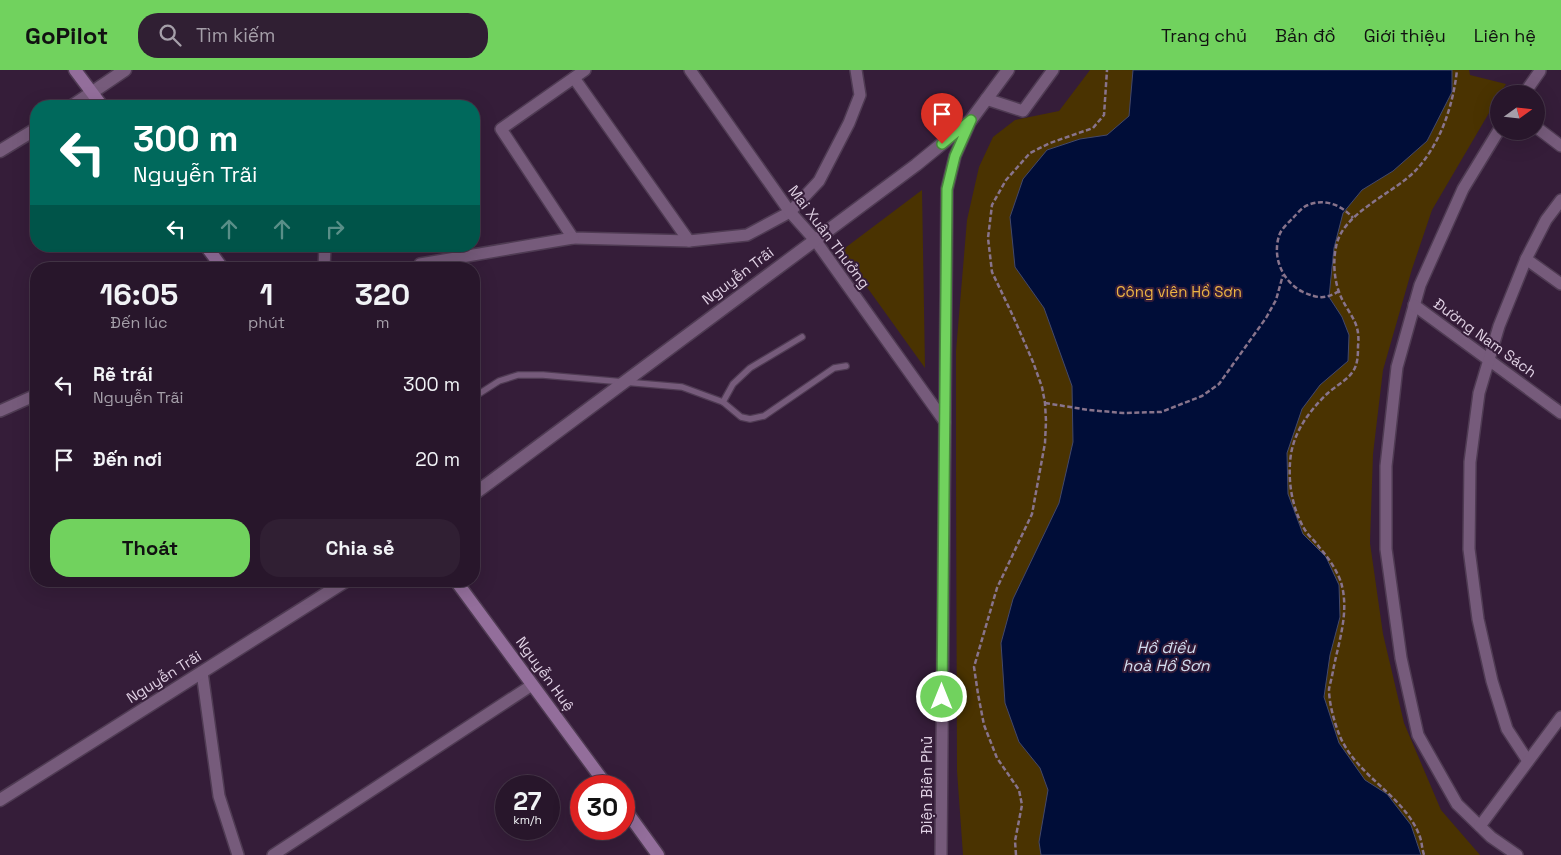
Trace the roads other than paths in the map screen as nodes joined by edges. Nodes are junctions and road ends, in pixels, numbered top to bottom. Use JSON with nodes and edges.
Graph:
{"nodes":[{"id":1,"x":75,"y":70,"type":"edge"},
{"id":2,"x":125,"y":70,"type":"edge"},
{"id":3,"x":586,"y":70,"type":"edge"},
{"id":4,"x":690,"y":70,"type":"edge"},
{"id":5,"x":856,"y":70,"type":"edge"},
{"id":6,"x":1008,"y":70,"type":"edge"},
{"id":7,"x":1053,"y":70,"type":"edge"},
{"id":8,"x":1540,"y":71,"type":"dead end"},
{"id":9,"x":574,"y":78,"type":"junction"},
{"id":10,"x":1530,"y":85,"type":"edge"},
{"id":11,"x":92,"y":94,"type":"junction"},
{"id":12,"x":986,"y":99,"type":"junction"},
{"id":13,"x":82,"y":100,"type":"edge"},
{"id":14,"x":97,"y":100,"type":"edge"},
{"id":15,"x":971,"y":120,"type":"junction"},
{"id":16,"x":30,"y":133,"type":"edge"},
{"id":17,"x":1545,"y":134,"type":"edge"},
{"id":18,"x":1493,"y":140,"type":"edge"},
{"id":19,"x":1561,"y":146,"type":"edge"},
{"id":20,"x":0,"y":151,"type":"edge"},
{"id":21,"x":1561,"y":200,"type":"edge"},
{"id":22,"x":790,"y":212,"type":"junction"},
{"id":23,"x":573,"y":238,"type":"junction"},
{"id":24,"x":815,"y":240,"type":"junction"},
{"id":25,"x":689,"y":241,"type":"junction"},
{"id":26,"x":1526,"y":259,"type":"junction"},
{"id":27,"x":432,"y":262,"type":"edge"},
{"id":28,"x":1561,"y":284,"type":"edge"},
{"id":29,"x":1414,"y":305,"type":"junction"},
{"id":30,"x":802,"y":337,"type":"dead end"},
{"id":31,"x":1489,"y":359,"type":"junction"},
{"id":32,"x":846,"y":366,"type":"dead end"},
{"id":33,"x":624,"y":382,"type":"junction"},
{"id":34,"x":480,"y":393,"type":"edge"},
{"id":35,"x":30,"y":398,"type":"edge"},
{"id":36,"x":723,"y":402,"type":"junction"},
{"id":37,"x":0,"y":411,"type":"edge"},
{"id":38,"x":1561,"y":413,"type":"edge"},
{"id":39,"x":945,"y":422,"type":"junction"},
{"id":40,"x":480,"y":490,"type":"edge"},
{"id":41,"x":337,"y":587,"type":"edge"},
{"id":42,"x":460,"y":587,"type":"edge"},
{"id":43,"x":202,"y":672,"type":"junction"},
{"id":44,"x":532,"y":684,"type":"junction"},
{"id":45,"x":1561,"y":717,"type":"edge"},
{"id":46,"x":1528,"y":761,"type":"junction"},
{"id":47,"x":599,"y":775,"type":"edge"},
{"id":48,"x":0,"y":800,"type":"edge"},
{"id":49,"x":635,"y":823,"type":"edge"},
{"id":50,"x":1480,"y":826,"type":"junction"},
{"id":51,"x":657,"y":854,"type":"edge"},
{"id":52,"x":238,"y":855,"type":"edge"},
{"id":53,"x":273,"y":855,"type":"edge"},
{"id":54,"x":941,"y":855,"type":"edge"},
{"id":55,"x":1517,"y":855,"type":"edge"}],
"edges":[{"from":1,"to":11,"type":"main road"},
{"from":2,"to":11,"type":"street"},
{"from":3,"to":9,"type":"street"},
{"from":4,"to":22,"type":"street","name":"Mai Xuân Thưởng"},
{"from":5,"to":22,"type":"street"},
{"from":6,"to":12,"type":"street","name":"Nguyễn Trãi"},
{"from":7,"to":12,"type":"street"},
{"from":8,"to":10,"type":"street"},
{"from":9,"to":23,"type":"street"},
{"from":9,"to":25,"type":"street"},
{"from":11,"to":13,"type":"street"},
{"from":11,"to":14,"type":"main road"},
{"from":12,"to":15,"type":"street","name":"Nguyễn Trãi"},
{"from":15,"to":24,"type":"street","name":"Nguyễn Trãi"},
{"from":15,"to":39,"type":"street","name":"Điện Biên Phủ"},
{"from":16,"to":20,"type":"street"},
{"from":17,"to":19,"type":"street"},
{"from":18,"to":29,"type":"street"},
{"from":21,"to":26,"type":"street"},
{"from":22,"to":24,"type":"street","name":"Mai Xuân Thưởng"},
{"from":22,"to":25,"type":"street"},
{"from":23,"to":25,"type":"street"},
{"from":23,"to":27,"type":"street"},
{"from":24,"to":33,"type":"street","name":"Nguyễn Trãi"},
{"from":24,"to":39,"type":"street","name":"Mai Xuân Thưởng"},
{"from":26,"to":28,"type":"street"},
{"from":26,"to":31,"type":"street"},
{"from":29,"to":31,"type":"street","name":"Đường Nam Sách"},
{"from":29,"to":50,"type":"street"},
{"from":30,"to":36,"type":"lane"},
{"from":31,"to":38,"type":"street","name":"Đường Nam Sách"},
{"from":31,"to":46,"type":"street"},
{"from":32,"to":36,"type":"lane"},
{"from":33,"to":34,"type":"lane"},
{"from":33,"to":36,"type":"lane"},
{"from":33,"to":40,"type":"street","name":"Nguyễn Trãi"},
{"from":35,"to":37,"type":"street"},
{"from":39,"to":54,"type":"street","name":"Điện Biên Phủ"},
{"from":41,"to":43,"type":"street","name":"Nguyễn Trãi"},
{"from":42,"to":44,"type":"main road","name":"Nguyễn Huệ"},
{"from":43,"to":48,"type":"street","name":"Nguyễn Trãi"},
{"from":43,"to":52,"type":"street"},
{"from":44,"to":47,"type":"main road","name":"Nguyễn Huệ"},
{"from":44,"to":53,"type":"street"},
{"from":45,"to":46,"type":"street"},
{"from":46,"to":50,"type":"street"},
{"from":49,"to":51,"type":"main road"},
{"from":50,"to":55,"type":"street"}]}
